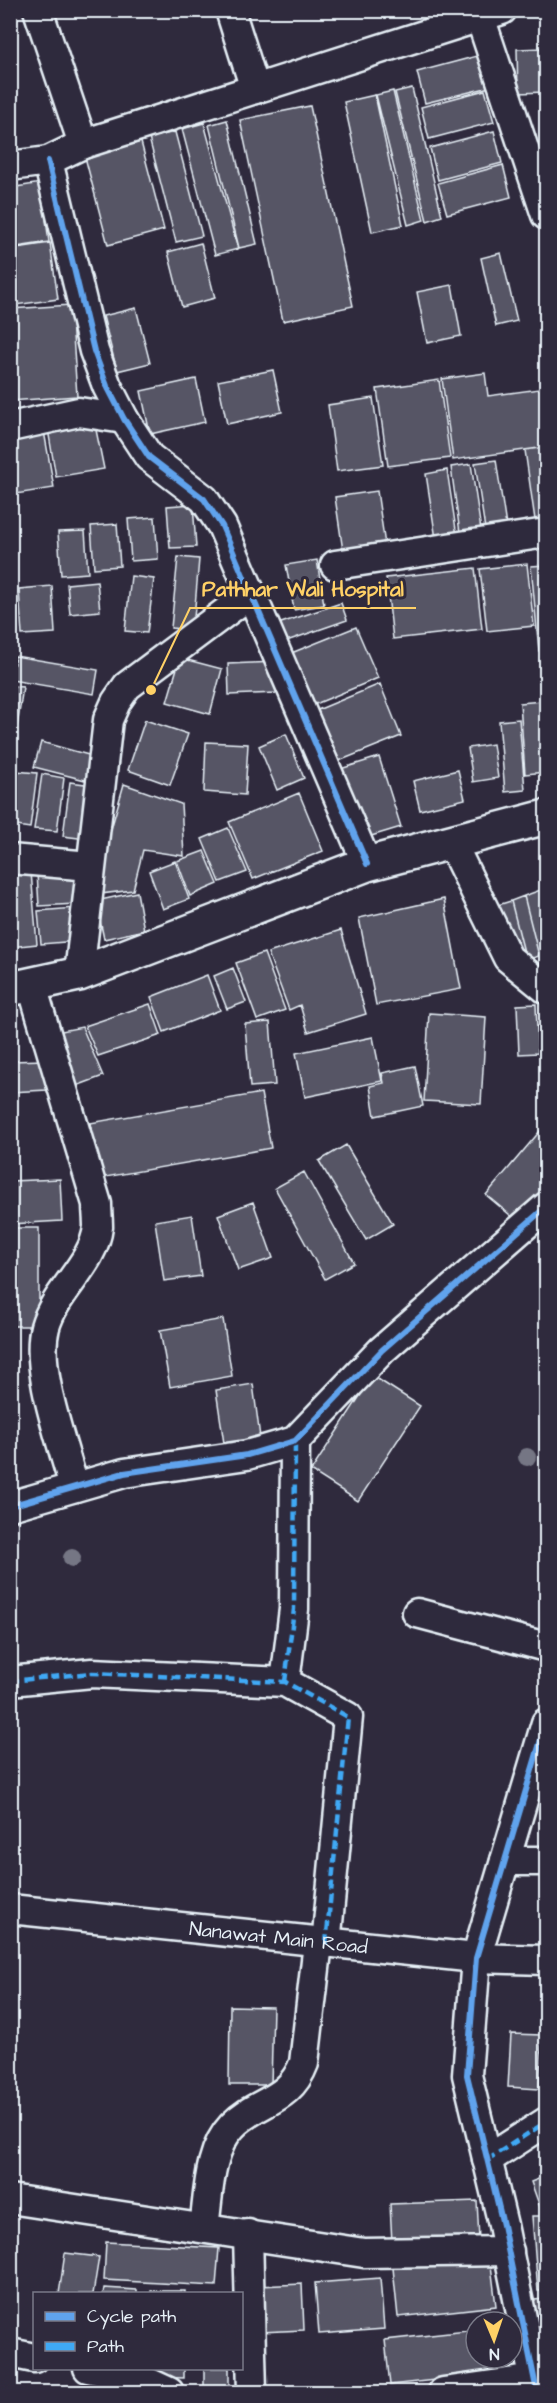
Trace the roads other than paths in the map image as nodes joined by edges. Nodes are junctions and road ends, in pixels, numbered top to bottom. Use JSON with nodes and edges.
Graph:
{"nodes":[{"id":1,"x":38,"y":10,"type":"edge"},
{"id":2,"x":230,"y":10,"type":"edge"},
{"id":3,"x":491,"y":14,"type":"edge"},
{"id":4,"x":255,"y":89,"type":"junction"},
{"id":5,"x":83,"y":144,"type":"junction"},
{"id":6,"x":48,"y":161,"type":"junction"},
{"id":7,"x":10,"y":166,"type":"edge"},
{"id":8,"x":546,"y":215,"type":"edge"},
{"id":9,"x":124,"y":419,"type":"junction"},
{"id":10,"x":10,"y":427,"type":"edge"},
{"id":11,"x":546,"y":533,"type":"edge"},
{"id":12,"x":335,"y":565,"type":"dead end"},
{"id":13,"x":250,"y":594,"type":"junction"},
{"id":14,"x":546,"y":817,"type":"edge"},
{"id":15,"x":452,"y":844,"type":"junction"},
{"id":16,"x":10,"y":859,"type":"edge"},
{"id":17,"x":367,"y":864,"type":"junction"},
{"id":18,"x":90,"y":866,"type":"junction"},
{"id":19,"x":79,"y":974,"type":"junction"},
{"id":20,"x":21,"y":988,"type":"edge"},
{"id":21,"x":546,"y":989,"type":"edge"},
{"id":22,"x":546,"y":1207,"type":"edge"},
{"id":23,"x":295,"y":1441,"type":"junction"},
{"id":24,"x":74,"y":1487,"type":"junction"},
{"id":25,"x":10,"y":1506,"type":"edge"},
{"id":26,"x":417,"y":1613,"type":"dead end"},
{"id":27,"x":546,"y":1647,"type":"edge"},
{"id":28,"x":10,"y":1681,"type":"edge"},
{"id":29,"x":285,"y":1682,"type":"junction"},
{"id":30,"x":546,"y":1723,"type":"edge"},
{"id":31,"x":505,"y":1861,"type":"junction"},
{"id":32,"x":546,"y":1861,"type":"edge"},
{"id":33,"x":10,"y":1909,"type":"edge"},
{"id":34,"x":322,"y":1943,"type":"junction"},
{"id":35,"x":476,"y":1959,"type":"junction"},
{"id":36,"x":546,"y":1960,"type":"edge"},
{"id":37,"x":546,"y":2122,"type":"edge"},
{"id":38,"x":487,"y":2160,"type":"junction"},
{"id":39,"x":10,"y":2199,"type":"edge"},
{"id":40,"x":204,"y":2227,"type":"junction"},
{"id":41,"x":248,"y":2234,"type":"junction"},
{"id":42,"x":509,"y":2252,"type":"junction"},
{"id":43,"x":10,"y":2354,"type":"edge"},
{"id":44,"x":33,"y":2358,"type":"edge"},
{"id":45,"x":98,"y":2370,"type":"edge"},
{"id":46,"x":536,"y":2386,"type":"edge"},
{"id":47,"x":169,"y":2392,"type":"edge"},
{"id":48,"x":252,"y":2392,"type":"edge"},
{"id":49,"x":443,"y":2392,"type":"edge"}],
"edges":[{"from":1,"to":5,"type":"street"},
{"from":2,"to":4,"type":"street"},
{"from":3,"to":4,"type":"street"},
{"from":3,"to":8,"type":"street"},
{"from":4,"to":5,"type":"street"},
{"from":5,"to":6,"type":"street"},
{"from":6,"to":7,"type":"street"},
{"from":6,"to":9,"type":"street"},
{"from":9,"to":10,"type":"street"},
{"from":9,"to":13,"type":"street"},
{"from":11,"to":12,"type":"street"},
{"from":13,"to":17,"type":"street"},
{"from":13,"to":18,"type":"street"},
{"from":14,"to":15,"type":"main road"},
{"from":15,"to":17,"type":"main road"},
{"from":15,"to":21,"type":"street"},
{"from":16,"to":18,"type":"street"},
{"from":17,"to":19,"type":"main road"},
{"from":18,"to":19,"type":"street"},
{"from":19,"to":20,"type":"main road"},
{"from":20,"to":24,"type":"street"},
{"from":22,"to":23,"type":"street"},
{"from":23,"to":24,"type":"street"},
{"from":23,"to":29,"type":"street"},
{"from":24,"to":25,"type":"street"},
{"from":26,"to":27,"type":"street"},
{"from":28,"to":29,"type":"street"},
{"from":29,"to":34,"type":"street"},
{"from":30,"to":31,"type":"street"},
{"from":31,"to":32,"type":"street"},
{"from":31,"to":35,"type":"street"},
{"from":33,"to":34,"type":"street","name":"Nanawat Main Road"},
{"from":34,"to":35,"type":"street","name":"Nanawat Main Road"},
{"from":34,"to":40,"type":"street"},
{"from":35,"to":36,"type":"street","name":"Nanawat Main Road"},
{"from":35,"to":38,"type":"street"},
{"from":37,"to":38,"type":"street"},
{"from":38,"to":42,"type":"street"},
{"from":39,"to":40,"type":"street"},
{"from":40,"to":41,"type":"street"},
{"from":41,"to":42,"type":"street"},
{"from":41,"to":48,"type":"street"},
{"from":42,"to":46,"type":"street"},
{"from":43,"to":44,"type":"street"},
{"from":45,"to":47,"type":"street"},
{"from":46,"to":49,"type":"street"}]}
